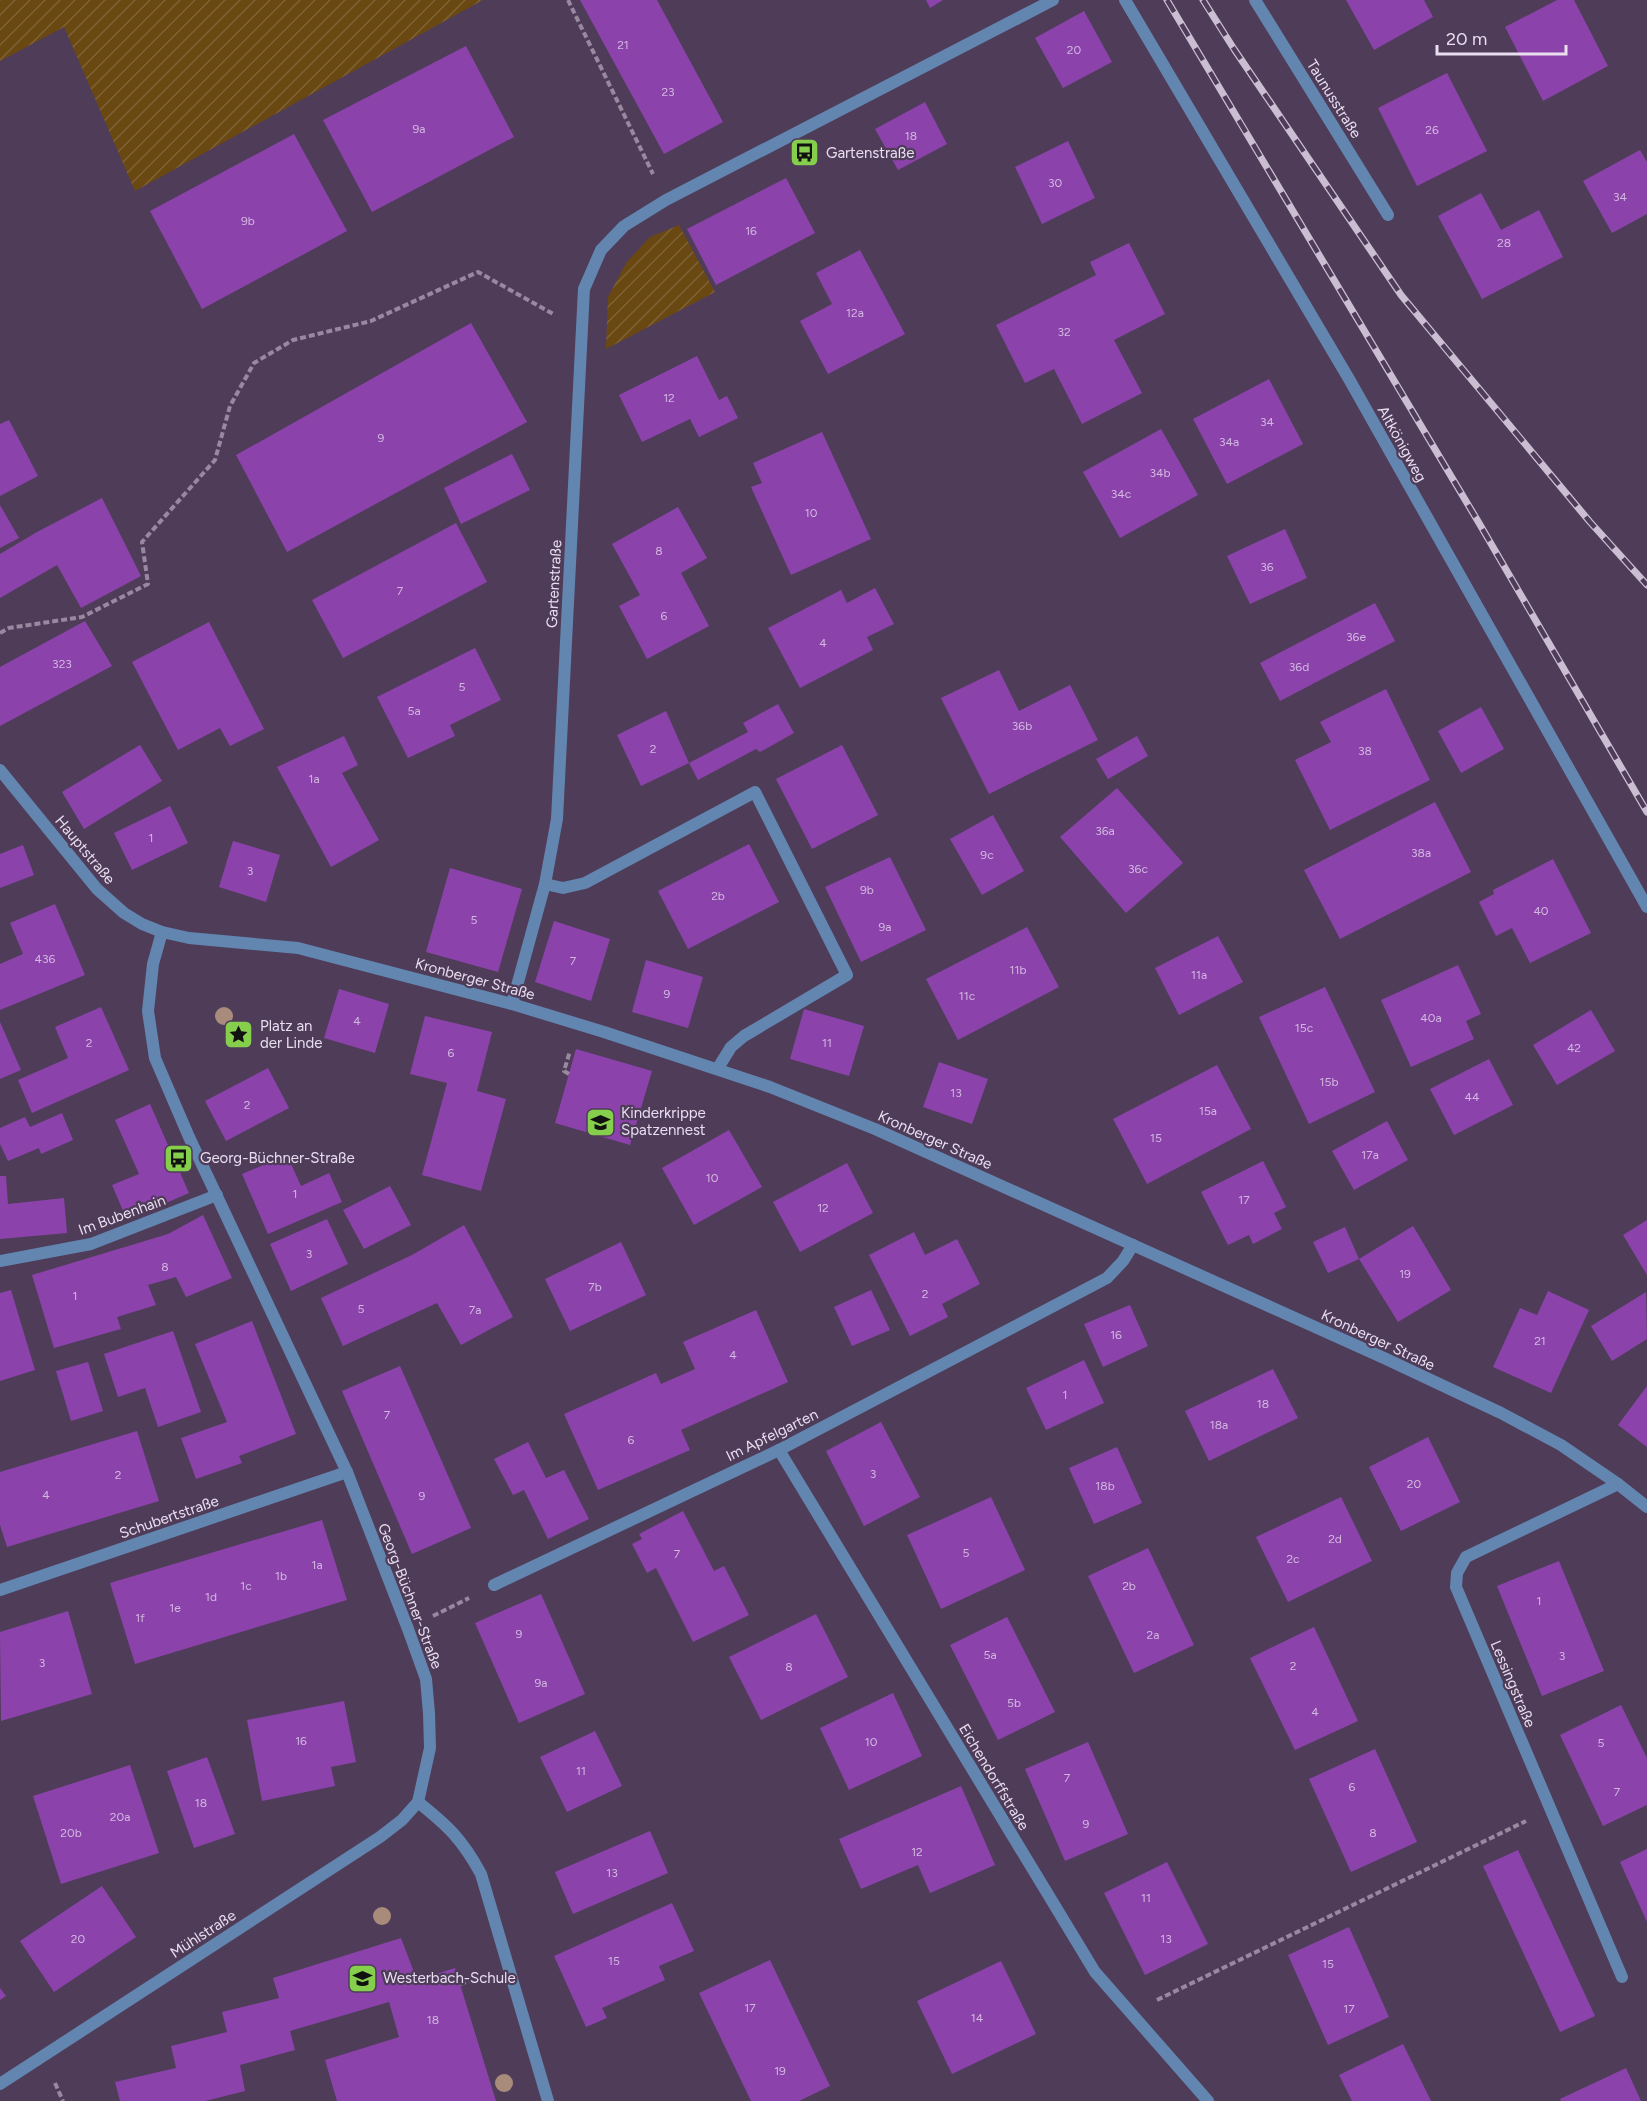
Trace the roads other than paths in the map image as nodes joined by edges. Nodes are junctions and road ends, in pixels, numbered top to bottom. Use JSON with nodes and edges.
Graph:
{"nodes":[{"id":1,"x":1053,"y":0,"type":"edge"},
{"id":2,"x":1125,"y":0,"type":"edge"},
{"id":3,"x":1255,"y":0,"type":"edge"},
{"id":4,"x":1388,"y":215,"type":"dead end"},
{"id":5,"x":0,"y":770,"type":"edge"},
{"id":6,"x":545,"y":884,"type":"junction"},
{"id":7,"x":1647,"y":907,"type":"edge"},
{"id":8,"x":162,"y":932,"type":"junction"},
{"id":9,"x":512,"y":1004,"type":"junction"},
{"id":10,"x":718,"y":1068,"type":"junction"},
{"id":11,"x":217,"y":1195,"type":"junction"},
{"id":12,"x":1133,"y":1245,"type":"junction"},
{"id":13,"x":0,"y":1261,"type":"edge"},
{"id":14,"x":779,"y":1450,"type":"junction"},
{"id":15,"x":347,"y":1472,"type":"junction"},
{"id":16,"x":1618,"y":1484,"type":"junction"},
{"id":17,"x":1647,"y":1507,"type":"edge"},
{"id":18,"x":494,"y":1585,"type":"road end"},
{"id":19,"x":0,"y":1590,"type":"edge"},
{"id":20,"x":418,"y":1802,"type":"junction"},
{"id":21,"x":1622,"y":1977,"type":"dead end"},
{"id":22,"x":0,"y":2084,"type":"edge"},
{"id":23,"x":548,"y":2101,"type":"edge"},
{"id":24,"x":1208,"y":2101,"type":"edge"}],
"edges":[{"from":1,"to":6,"type":"street","name":"Gartenstraße"},
{"from":2,"to":7,"type":"street","name":"Altkönigweg"},
{"from":3,"to":4,"type":"street","name":"Taunusstraße"},
{"from":5,"to":8,"type":"street","name":"Hauptstraße"},
{"from":6,"to":9,"type":"street","name":"Gartenstraße"},
{"from":6,"to":10,"type":"street"},
{"from":8,"to":9,"type":"street","name":"Kronberger Straße"},
{"from":8,"to":11,"type":"street","name":"Georg-Büchner-Straße"},
{"from":9,"to":10,"type":"street","name":"Kronberger Straße"},
{"from":10,"to":12,"type":"street","name":"Kronberger Straße"},
{"from":11,"to":13,"type":"street","name":"Im Bubenhain"},
{"from":11,"to":15,"type":"street","name":"Georg-Büchner-Straße"},
{"from":12,"to":14,"type":"street","name":"Im Apfelgarten"},
{"from":12,"to":16,"type":"street","name":"Kronberger Straße"},
{"from":14,"to":18,"type":"street","name":"Im Apfelgarten"},
{"from":14,"to":24,"type":"street","name":"Eichendorffstraße"},
{"from":15,"to":19,"type":"street","name":"Schubertstraße"},
{"from":15,"to":20,"type":"street","name":"Georg-Büchner-Straße"},
{"from":16,"to":17,"type":"street","name":"Kronberger Straße"},
{"from":16,"to":21,"type":"street","name":"Lessingstraße"},
{"from":20,"to":22,"type":"street","name":"Mühlstraße"},
{"from":20,"to":23,"type":"street"}]}
